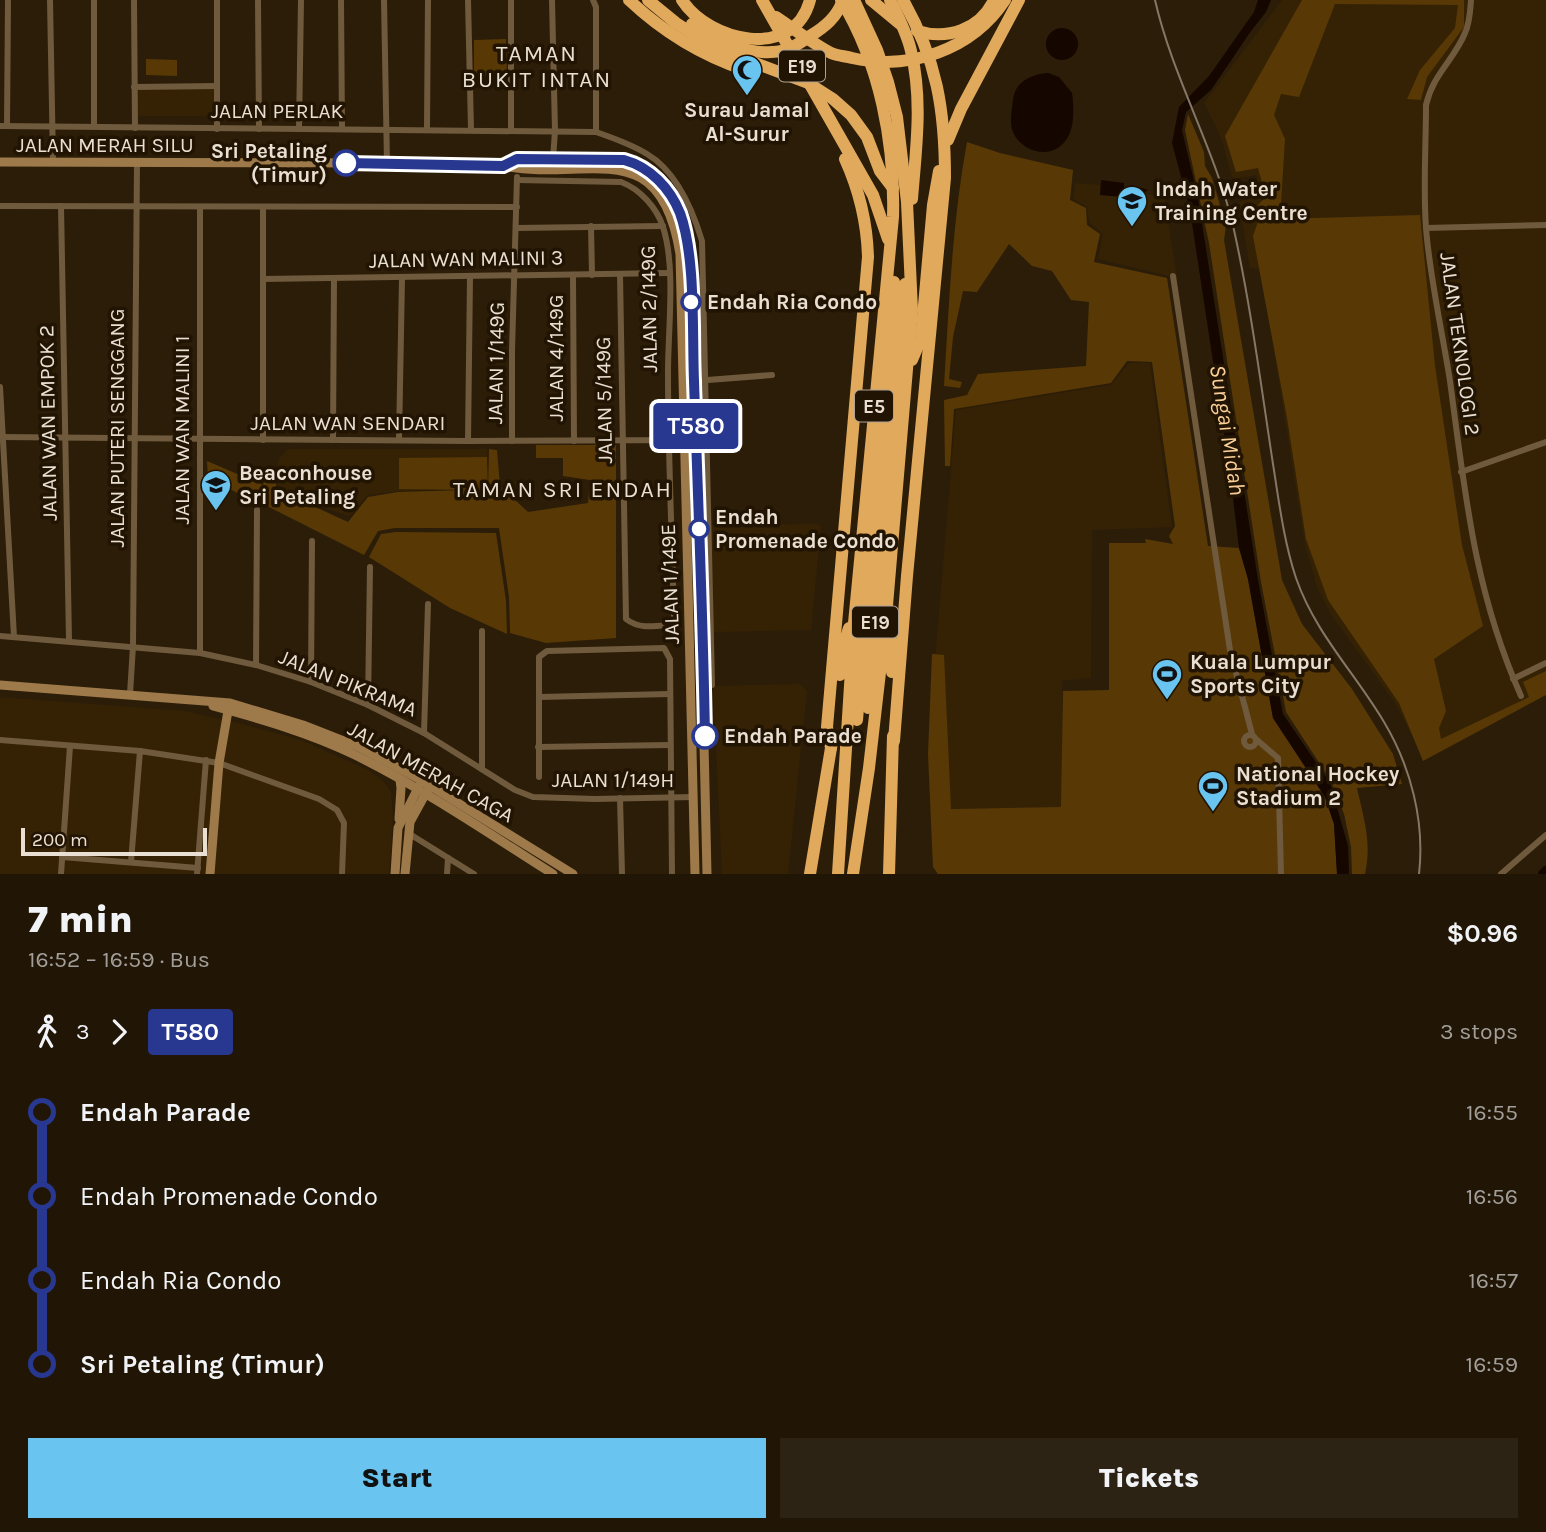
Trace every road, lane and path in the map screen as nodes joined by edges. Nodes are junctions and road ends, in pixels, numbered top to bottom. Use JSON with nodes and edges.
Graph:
{"nodes":[{"id":1,"x":8,"y":0,"type":"edge"},
{"id":2,"x":50,"y":0,"type":"edge"},
{"id":3,"x":94,"y":0,"type":"edge"},
{"id":4,"x":134,"y":0,"type":"edge"},
{"id":5,"x":217,"y":0,"type":"edge"},
{"id":6,"x":258,"y":0,"type":"edge"},
{"id":7,"x":301,"y":0,"type":"edge"},
{"id":8,"x":341,"y":0,"type":"edge"},
{"id":9,"x":384,"y":0,"type":"edge"},
{"id":10,"x":428,"y":0,"type":"edge"},
{"id":11,"x":468,"y":0,"type":"edge"},
{"id":12,"x":511,"y":0,"type":"edge"},
{"id":13,"x":552,"y":0,"type":"edge"},
{"id":14,"x":593,"y":0,"type":"edge"},
{"id":15,"x":629,"y":0,"type":"edge"},
{"id":16,"x":648,"y":0,"type":"edge"},
{"id":17,"x":662,"y":0,"type":"edge"},
{"id":18,"x":682,"y":0,"type":"edge"},
{"id":19,"x":762,"y":0,"type":"edge"},
{"id":20,"x":810,"y":0,"type":"edge"},
{"id":21,"x":842,"y":0,"type":"edge"},
{"id":22,"x":854,"y":0,"type":"edge"},
{"id":23,"x":871,"y":0,"type":"edge"},
{"id":24,"x":890,"y":0,"type":"edge"},
{"id":25,"x":902,"y":0,"type":"edge"},
{"id":26,"x":994,"y":0,"type":"edge"},
{"id":27,"x":1005,"y":0,"type":"edge"},
{"id":28,"x":1019,"y":0,"type":"edge"},
{"id":29,"x":1471,"y":0,"type":"edge"},
{"id":30,"x":772,"y":14,"type":"junction"},
{"id":31,"x":787,"y":75,"type":"junction"},
{"id":32,"x":217,"y":86,"type":"junction"},
{"id":33,"x":134,"y":87,"type":"junction"},
{"id":34,"x":3,"y":126,"type":"edge"},
{"id":35,"x":52,"y":127,"type":"junction"},
{"id":36,"x":94,"y":127,"type":"junction"},
{"id":37,"x":135,"y":128,"type":"junction"},
{"id":38,"x":342,"y":128,"type":"junction"},
{"id":39,"x":385,"y":128,"type":"junction"},
{"id":40,"x":427,"y":128,"type":"junction"},
{"id":41,"x":217,"y":129,"type":"junction"},
{"id":42,"x":258,"y":129,"type":"junction"},
{"id":43,"x":299,"y":129,"type":"junction"},
{"id":44,"x":471,"y":129,"type":"junction"},
{"id":45,"x":511,"y":130,"type":"junction"},
{"id":46,"x":555,"y":131,"type":"junction"},
{"id":47,"x":596,"y":132,"type":"junction"},
{"id":48,"x":839,"y":135,"type":"junction"},
{"id":49,"x":553,"y":159,"type":"junction"},
{"id":50,"x":0,"y":162,"type":"edge"},
{"id":51,"x":53,"y":162,"type":"junction"},
{"id":52,"x":137,"y":163,"type":"junction"},
{"id":53,"x":387,"y":163,"type":"junction"},
{"id":54,"x":517,"y":164,"type":"junction"},
{"id":55,"x":517,"y":180,"type":"junction"},
{"id":56,"x":894,"y":188,"type":"junction"},
{"id":57,"x":0,"y":206,"type":"edge"},
{"id":58,"x":61,"y":206,"type":"junction"},
{"id":59,"x":136,"y":206,"type":"junction"},
{"id":60,"x":200,"y":207,"type":"junction"},
{"id":61,"x":517,"y":207,"type":"junction"},
{"id":62,"x":264,"y":208,"type":"junction"},
{"id":63,"x":1546,"y":225,"type":"edge"},
{"id":64,"x":591,"y":226,"type":"junction"},
{"id":65,"x":663,"y":226,"type":"junction"},
{"id":66,"x":516,"y":228,"type":"junction"},
{"id":67,"x":1426,"y":228,"type":"junction"},
{"id":68,"x":669,"y":273,"type":"junction"},
{"id":69,"x":620,"y":274,"type":"junction"},
{"id":70,"x":592,"y":275,"type":"junction"},
{"id":71,"x":514,"y":276,"type":"junction"},
{"id":72,"x":573,"y":276,"type":"junction"},
{"id":73,"x":1173,"y":276,"type":"dead end"},
{"id":74,"x":470,"y":277,"type":"junction"},
{"id":75,"x":334,"y":278,"type":"junction"},
{"id":76,"x":402,"y":278,"type":"junction"},
{"id":77,"x":263,"y":279,"type":"junction"},
{"id":78,"x":908,"y":368,"type":"junction"},
{"id":79,"x":772,"y":375,"type":"dead end"},
{"id":80,"x":705,"y":381,"type":"junction"},
{"id":81,"x":682,"y":382,"type":"junction"},
{"id":82,"x":694,"y":382,"type":"junction"},
{"id":83,"x":0,"y":387,"type":"edge"},
{"id":84,"x":890,"y":394,"type":"junction"},
{"id":85,"x":2,"y":438,"type":"edge"},
{"id":86,"x":67,"y":438,"type":"junction"},
{"id":87,"x":135,"y":438,"type":"junction"},
{"id":88,"x":199,"y":440,"type":"junction"},
{"id":89,"x":263,"y":440,"type":"junction"},
{"id":90,"x":333,"y":440,"type":"junction"},
{"id":91,"x":400,"y":440,"type":"junction"},
{"id":92,"x":621,"y":440,"type":"junction"},
{"id":93,"x":669,"y":440,"type":"junction"},
{"id":94,"x":683,"y":440,"type":"junction"},
{"id":95,"x":696,"y":440,"type":"junction"},
{"id":96,"x":512,"y":441,"type":"junction"},
{"id":97,"x":574,"y":441,"type":"junction"},
{"id":98,"x":468,"y":442,"type":"junction"},
{"id":99,"x":1546,"y":442,"type":"edge"},
{"id":100,"x":1461,"y":472,"type":"junction"},
{"id":101,"x":257,"y":510,"type":"dead end"},
{"id":102,"x":312,"y":541,"type":"dead end"},
{"id":103,"x":370,"y":566,"type":"dead end"},
{"id":104,"x":428,"y":604,"type":"dead end"},
{"id":105,"x":854,"y":623,"type":"junction"},
{"id":106,"x":655,"y":626,"type":"joint"},
{"id":107,"x":885,"y":629,"type":"junction"},
{"id":108,"x":482,"y":631,"type":"dead end"},
{"id":109,"x":0,"y":636,"type":"edge"},
{"id":110,"x":14,"y":637,"type":"junction"},
{"id":111,"x":69,"y":640,"type":"junction"},
{"id":112,"x":133,"y":646,"type":"junction"},
{"id":113,"x":200,"y":653,"type":"junction"},
{"id":114,"x":1546,"y":663,"type":"edge"},
{"id":115,"x":256,"y":666,"type":"junction"},
{"id":116,"x":1513,"y":679,"type":"junction"},
{"id":117,"x":311,"y":682,"type":"junction"},
{"id":118,"x":0,"y":685,"type":"edge"},
{"id":119,"x":712,"y":685,"type":"dead end"},
{"id":120,"x":130,"y":694,"type":"junction"},
{"id":121,"x":670,"y":694,"type":"junction"},
{"id":122,"x":1521,"y":696,"type":"dead end"},
{"id":123,"x":539,"y":697,"type":"junction"},
{"id":124,"x":368,"y":705,"type":"junction"},
{"id":125,"x":229,"y":706,"type":"junction"},
{"id":126,"x":424,"y":733,"type":"junction"},
{"id":127,"x":0,"y":740,"type":"edge"},
{"id":128,"x":894,"y":741,"type":"junction"},
{"id":129,"x":670,"y":745,"type":"junction"},
{"id":130,"x":70,"y":746,"type":"junction"},
{"id":131,"x":538,"y":747,"type":"junction"},
{"id":132,"x":831,"y":748,"type":"junction"},
{"id":133,"x":140,"y":751,"type":"junction"},
{"id":134,"x":206,"y":760,"type":"junction"},
{"id":135,"x":847,"y":761,"type":"junction"},
{"id":136,"x":223,"y":764,"type":"junction"},
{"id":137,"x":482,"y":769,"type":"junction"},
{"id":138,"x":539,"y":777,"type":"dead end"},
{"id":139,"x":400,"y":780,"type":"junction"},
{"id":140,"x":423,"y":788,"type":"junction"},
{"id":141,"x":533,"y":797,"type":"joint"},
{"id":142,"x":671,"y":797,"type":"junction"},
{"id":143,"x":694,"y":797,"type":"junction"},
{"id":144,"x":621,"y":799,"type":"junction"},
{"id":145,"x":398,"y":828,"type":"junction"},
{"id":146,"x":408,"y":833,"type":"junction"},
{"id":147,"x":1546,"y":835,"type":"edge"},
{"id":148,"x":856,"y":848,"type":"junction"},
{"id":149,"x":62,"y":857,"type":"junction"},
{"id":150,"x":448,"y":858,"type":"junction"},
{"id":151,"x":131,"y":862,"type":"junction"},
{"id":152,"x":197,"y":871,"type":"edge"},
{"id":153,"x":810,"y":871,"type":"edge"},
{"id":154,"x":889,"y":872,"type":"edge"},
{"id":155,"x":61,"y":874,"type":"edge"},
{"id":156,"x":210,"y":874,"type":"edge"},
{"id":157,"x":342,"y":874,"type":"edge"},
{"id":158,"x":395,"y":874,"type":"edge"},
{"id":159,"x":405,"y":874,"type":"edge"},
{"id":160,"x":447,"y":874,"type":"edge"},
{"id":161,"x":474,"y":874,"type":"edge"},
{"id":162,"x":554,"y":874,"type":"edge"},
{"id":163,"x":573,"y":874,"type":"edge"},
{"id":164,"x":622,"y":874,"type":"edge"},
{"id":165,"x":672,"y":874,"type":"edge"},
{"id":166,"x":695,"y":874,"type":"edge"},
{"id":167,"x":707,"y":874,"type":"edge"},
{"id":168,"x":838,"y":874,"type":"edge"},
{"id":169,"x":853,"y":874,"type":"edge"},
{"id":170,"x":1281,"y":874,"type":"edge"},
{"id":171,"x":1501,"y":874,"type":"edge"}],
"edges":[{"from":1,"to":34,"type":"street"},
{"from":2,"to":35,"type":"street"},
{"from":3,"to":36,"type":"street"},
{"from":4,"to":33,"type":"street"},
{"from":5,"to":32,"type":"street"},
{"from":6,"to":42,"type":"street"},
{"from":7,"to":43,"type":"street"},
{"from":8,"to":38,"type":"street"},
{"from":9,"to":39,"type":"street"},
{"from":10,"to":40,"type":"street"},
{"from":11,"to":44,"type":"street"},
{"from":12,"to":45,"type":"street"},
{"from":13,"to":46,"type":"street"},
{"from":14,"to":47,"type":"street"},
{"from":15,"to":31,"type":"highway"},
{"from":16,"to":31,"type":"highway"},
{"from":17,"to":21,"type":"highway"},
{"from":18,"to":20,"type":"highway"},
{"from":19,"to":30,"type":"highway","number":"E19"},
{"from":21,"to":56,"type":"highway","number":"E5"},
{"from":22,"to":78,"type":"highway","number":"E5"},
{"from":23,"to":26,"type":"highway"},
{"from":24,"to":84,"type":"highway","number":"E19"},
{"from":25,"to":128,"type":"highway"},
{"from":27,"to":30,"type":"highway"},
{"from":28,"to":78,"type":"highway"},
{"from":29,"to":67,"type":"street","name":"JALAN TEKNOLOGI 2"},
{"from":30,"to":48,"type":"highway","number":"E19"},
{"from":31,"to":56,"type":"highway"},
{"from":32,"to":33,"type":"street"},
{"from":32,"to":41,"type":"street"},
{"from":33,"to":37,"type":"street"},
{"from":34,"to":35,"type":"street","name":"JALAN PERLAK"},
{"from":35,"to":36,"type":"street","name":"JALAN PERLAK"},
{"from":35,"to":51,"type":"street"},
{"from":36,"to":37,"type":"street","name":"JALAN PERLAK"},
{"from":37,"to":41,"type":"street","name":"JALAN PERLAK"},
{"from":38,"to":39,"type":"street","name":"JALAN PERLAK"},
{"from":38,"to":43,"type":"street","name":"JALAN PERLAK"},
{"from":39,"to":40,"type":"street","name":"JALAN PERLAK"},
{"from":39,"to":53,"type":"street"},
{"from":40,"to":44,"type":"street","name":"JALAN PERLAK"},
{"from":41,"to":42,"type":"street","name":"JALAN PERLAK"},
{"from":42,"to":43,"type":"street","name":"JALAN PERLAK"},
{"from":44,"to":45,"type":"street","name":"JALAN PERLAK"},
{"from":45,"to":46,"type":"street","name":"JALAN PERLAK"},
{"from":46,"to":47,"type":"street","name":"JALAN PERLAK"},
{"from":46,"to":49,"type":"street"},
{"from":47,"to":80,"type":"street"},
{"from":48,"to":84,"type":"highway","number":"E19"},
{"from":48,"to":132,"type":"highway"},
{"from":49,"to":54,"type":"street","name":"JALAN 1/149E"},
{"from":49,"to":82,"type":"street","name":"JALAN 1/149E"},
{"from":50,"to":51,"type":"street","name":"JALAN MERAH SILU"},
{"from":51,"to":52,"type":"street","name":"JALAN MERAH SILU"},
{"from":52,"to":53,"type":"street","name":"JALAN MERAH SILU"},
{"from":52,"to":59,"type":"street","name":"JALAN PUTERI SENGGANG"},
{"from":53,"to":54,"type":"street","name":"JALAN MERAH SILU"},
{"from":54,"to":55,"type":"street","name":"JALAN 1/149G"},
{"from":54,"to":81,"type":"street","name":"JALAN 1/149E"},
{"from":55,"to":61,"type":"street","name":"JALAN 1/149G"},
{"from":55,"to":65,"type":"street","name":"JALAN 2/149G"},
{"from":56,"to":105,"type":"highway","number":"E5"},
{"from":57,"to":58,"type":"street"},
{"from":58,"to":59,"type":"street"},
{"from":58,"to":86,"type":"street","name":"JALAN WAN EMPOK 2"},
{"from":59,"to":60,"type":"street"},
{"from":59,"to":87,"type":"street","name":"JALAN PUTERI SENGGANG"},
{"from":60,"to":62,"type":"street"},
{"from":60,"to":88,"type":"street","name":"JALAN WAN MALINI 1"},
{"from":61,"to":62,"type":"street"},
{"from":61,"to":66,"type":"street","name":"JALAN 1/149G"},
{"from":62,"to":77,"type":"street"},
{"from":63,"to":67,"type":"street"},
{"from":64,"to":65,"type":"street"},
{"from":64,"to":66,"type":"street"},
{"from":64,"to":70,"type":"street"},
{"from":65,"to":68,"type":"street","name":"JALAN 2/149G"},
{"from":66,"to":71,"type":"street","name":"JALAN 1/149G"},
{"from":67,"to":100,"type":"street","name":"JALAN TEKNOLOGI 2"},
{"from":68,"to":69,"type":"street","name":"JALAN WAN MALINI 3"},
{"from":68,"to":93,"type":"street","name":"JALAN 2/149G"},
{"from":69,"to":70,"type":"street","name":"JALAN WAN MALINI 3"},
{"from":69,"to":92,"type":"street","name":"JALAN 5/149G"},
{"from":70,"to":72,"type":"street","name":"JALAN WAN MALINI 3"},
{"from":71,"to":72,"type":"street","name":"JALAN WAN MALINI 3"},
{"from":71,"to":74,"type":"street","name":"JALAN WAN MALINI 3"},
{"from":71,"to":96,"type":"street","name":"JALAN 1/149G"},
{"from":72,"to":97,"type":"street","name":"JALAN 4/149G"},
{"from":73,"to":170,"type":"street"},
{"from":74,"to":76,"type":"street","name":"JALAN WAN MALINI 3"},
{"from":74,"to":98,"type":"street"},
{"from":75,"to":76,"type":"street","name":"JALAN WAN MALINI 3"},
{"from":75,"to":77,"type":"street","name":"JALAN WAN MALINI 3"},
{"from":75,"to":90,"type":"street"},
{"from":76,"to":91,"type":"street"},
{"from":77,"to":89,"type":"street"},
{"from":78,"to":107,"type":"highway","number":"E5"},
{"from":79,"to":80,"type":"street"},
{"from":80,"to":82,"type":"street"},
{"from":80,"to":119,"type":"street"},
{"from":81,"to":82,"type":"street"},
{"from":81,"to":94,"type":"street","name":"JALAN 1/149E"},
{"from":82,"to":95,"type":"street","name":"JALAN 1/149E"},
{"from":83,"to":85,"type":"street"},
{"from":84,"to":135,"type":"highway","number":"E19"},
{"from":84,"to":148,"type":"highway","number":"E19"},
{"from":85,"to":86,"type":"street","name":"JALAN WAN SENDARI"},
{"from":85,"to":110,"type":"street"},
{"from":86,"to":87,"type":"street","name":"JALAN WAN SENDARI"},
{"from":86,"to":111,"type":"street","name":"JALAN WAN EMPOK 2"},
{"from":87,"to":88,"type":"street","name":"JALAN WAN SENDARI"},
{"from":87,"to":112,"type":"street","name":"JALAN PUTERI SENGGANG"},
{"from":88,"to":89,"type":"street","name":"JALAN WAN SENDARI"},
{"from":88,"to":113,"type":"street","name":"JALAN WAN MALINI 1"},
{"from":89,"to":90,"type":"street","name":"JALAN WAN SENDARI"},
{"from":90,"to":91,"type":"street","name":"JALAN WAN SENDARI"},
{"from":91,"to":98,"type":"street","name":"JALAN WAN SENDARI"},
{"from":92,"to":93,"type":"street","name":"JALAN WAN SENDARI"},
{"from":92,"to":97,"type":"street","name":"JALAN WAN SENDARI"},
{"from":92,"to":106,"type":"street","name":"JALAN 5/149G"},
{"from":93,"to":94,"type":"street","name":"JALAN WAN SENDARI"},
{"from":93,"to":106,"type":"street","name":"JALAN 2/149G"},
{"from":94,"to":95,"type":"street","name":"JALAN WAN SENDARI"},
{"from":94,"to":143,"type":"street","name":"JALAN 1/149E"},
{"from":95,"to":167,"type":"street","name":"JALAN 1/149E"},
{"from":96,"to":97,"type":"street","name":"JALAN WAN SENDARI"},
{"from":96,"to":98,"type":"street","name":"JALAN WAN SENDARI"},
{"from":99,"to":100,"type":"street"},
{"from":100,"to":116,"type":"street","name":"JALAN TEKNOLOGI 2"},
{"from":101,"to":115,"type":"street"},
{"from":102,"to":117,"type":"street"},
{"from":103,"to":124,"type":"street"},
{"from":104,"to":126,"type":"street"},
{"from":105,"to":132,"type":"highway"},
{"from":105,"to":135,"type":"highway","number":"E5"},
{"from":107,"to":128,"type":"highway"},
{"from":107,"to":148,"type":"highway","number":"E5"},
{"from":108,"to":137,"type":"street"},
{"from":109,"to":110,"type":"street","name":"JALAN PIKRAMA"},
{"from":110,"to":111,"type":"street","name":"JALAN PIKRAMA"},
{"from":111,"to":112,"type":"street","name":"JALAN PIKRAMA"},
{"from":112,"to":113,"type":"street","name":"JALAN PIKRAMA"},
{"from":112,"to":120,"type":"street","name":"JALAN PUTERI SENGGANG"},
{"from":113,"to":115,"type":"street","name":"JALAN PIKRAMA"},
{"from":114,"to":116,"type":"street"},
{"from":115,"to":117,"type":"street","name":"JALAN PIKRAMA"},
{"from":116,"to":122,"type":"street","name":"JALAN TEKNOLOGI 2"},
{"from":117,"to":124,"type":"street","name":"JALAN PIKRAMA"},
{"from":118,"to":120,"type":"street","name":"JALAN MERAH CAGA"},
{"from":120,"to":125,"type":"street","name":"JALAN MERAH CAGA"},
{"from":121,"to":123,"type":"street"},
{"from":121,"to":123,"type":"street"},
{"from":121,"to":129,"type":"street"},
{"from":123,"to":131,"type":"street"},
{"from":124,"to":126,"type":"street","name":"JALAN PIKRAMA"},
{"from":125,"to":136,"type":"street"},
{"from":125,"to":139,"type":"street","name":"JALAN MERAH CAGA"},
{"from":125,"to":140,"type":"street","name":"JALAN MERAH CAGA"},
{"from":126,"to":137,"type":"street","name":"JALAN PIKRAMA"},
{"from":127,"to":130,"type":"street"},
{"from":128,"to":154,"type":"highway"},
{"from":129,"to":131,"type":"street"},
{"from":129,"to":142,"type":"street"},
{"from":130,"to":133,"type":"street"},
{"from":130,"to":149,"type":"street"},
{"from":131,"to":138,"type":"street"},
{"from":132,"to":153,"type":"highway"},
{"from":133,"to":134,"type":"street"},
{"from":133,"to":151,"type":"street"},
{"from":134,"to":136,"type":"street"},
{"from":134,"to":152,"type":"street"},
{"from":135,"to":168,"type":"highway","number":"E5"},
{"from":136,"to":156,"type":"street"},
{"from":136,"to":157,"type":"street"},
{"from":137,"to":141,"type":"street","name":"JALAN PIKRAMA"},
{"from":139,"to":140,"type":"street","name":"JALAN MERAH CAGA"},
{"from":139,"to":145,"type":"street"},
{"from":140,"to":145,"type":"street"},
{"from":140,"to":146,"type":"street"},
{"from":140,"to":162,"type":"street","name":"JALAN MERAH CAGA"},
{"from":140,"to":163,"type":"street","name":"JALAN MERAH CAGA"},
{"from":141,"to":144,"type":"street","name":"JALAN 1/149H"},
{"from":142,"to":143,"type":"street","name":"JALAN 1/149H"},
{"from":142,"to":144,"type":"street","name":"JALAN 1/149H"},
{"from":142,"to":165,"type":"street"},
{"from":143,"to":166,"type":"street","name":"JALAN 1/149E"},
{"from":144,"to":164,"type":"street"},
{"from":145,"to":158,"type":"street"},
{"from":146,"to":150,"type":"street"},
{"from":146,"to":159,"type":"street"},
{"from":147,"to":171,"type":"street"},
{"from":148,"to":169,"type":"highway","number":"E5"},
{"from":149,"to":151,"type":"street"},
{"from":149,"to":155,"type":"street"},
{"from":150,"to":160,"type":"street"},
{"from":150,"to":161,"type":"street"},
{"from":151,"to":152,"type":"street"}]}
